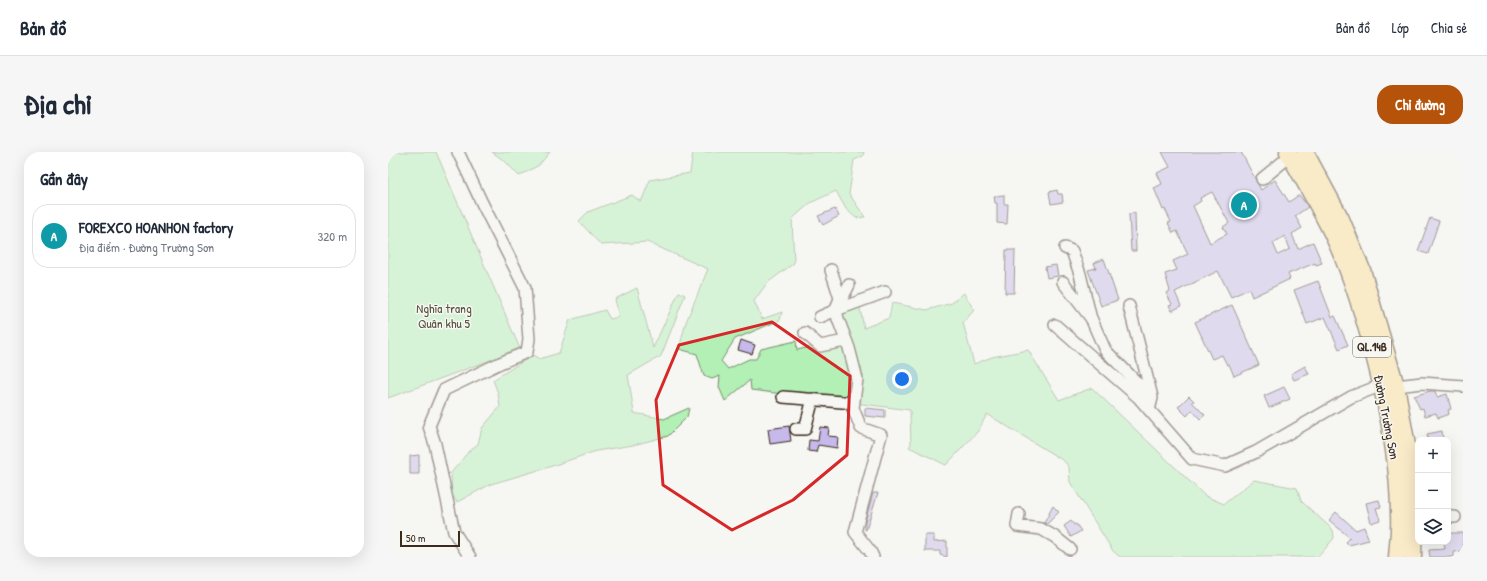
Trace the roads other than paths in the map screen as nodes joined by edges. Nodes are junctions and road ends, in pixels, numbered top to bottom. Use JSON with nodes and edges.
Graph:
{"nodes":[{"id":1,"x":458,"y":152,"type":"edge"},
{"id":2,"x":1294,"y":153,"type":"edge"},
{"id":3,"x":1262,"y":179,"type":"dead end"},
{"id":4,"x":1065,"y":248,"type":"dead end"},
{"id":5,"x":831,"y":270,"type":"dead end"},
{"id":6,"x":1063,"y":282,"type":"dead end"},
{"id":7,"x":849,"y":285,"type":"dead end"},
{"id":8,"x":885,"y":292,"type":"dead end"},
{"id":9,"x":1129,"y":306,"type":"dead end"},
{"id":10,"x":836,"y":310,"type":"junction"},
{"id":11,"x":820,"y":317,"type":"dead end"},
{"id":12,"x":1091,"y":318,"type":"junction"},
{"id":13,"x":1055,"y":325,"type":"dead end"},
{"id":14,"x":805,"y":333,"type":"dead end"},
{"id":15,"x":846,"y":341,"type":"junction"},
{"id":16,"x":1389,"y":386,"type":"junction"},
{"id":17,"x":1463,"y":386,"type":"edge"},
{"id":18,"x":783,"y":397,"type":"dead end"},
{"id":19,"x":1152,"y":398,"type":"junction"},
{"id":20,"x":813,"y":399,"type":"junction"},
{"id":21,"x":854,"y":403,"type":"junction"},
{"id":22,"x":1149,"y":410,"type":"junction"},
{"id":23,"x":796,"y":429,"type":"dead end"},
{"id":24,"x":1415,"y":510,"type":"edge"},
{"id":25,"x":1019,"y":514,"type":"dead end"},
{"id":26,"x":1415,"y":531,"type":"edge"},
{"id":27,"x":1070,"y":549,"type":"dead end"},
{"id":28,"x":470,"y":557,"type":"edge"},
{"id":29,"x":873,"y":557,"type":"edge"},
{"id":30,"x":1397,"y":557,"type":"edge"},
{"id":31,"x":1413,"y":557,"type":"edge"}],
"edges":[{"from":1,"to":28,"type":"street"},
{"from":2,"to":3,"type":"street"},
{"from":2,"to":16,"type":"highway","name":"Đường Trường Sơn","number":"QL.14B"},
{"from":4,"to":12,"type":"street"},
{"from":5,"to":10,"type":"street"},
{"from":6,"to":12,"type":"street"},
{"from":7,"to":10,"type":"street"},
{"from":8,"to":10,"type":"street"},
{"from":9,"to":19,"type":"street"},
{"from":10,"to":11,"type":"street"},
{"from":10,"to":15,"type":"street"},
{"from":12,"to":19,"type":"street"},
{"from":13,"to":22,"type":"street"},
{"from":14,"to":15,"type":"street"},
{"from":15,"to":21,"type":"street"},
{"from":16,"to":17,"type":"street"},
{"from":16,"to":22,"type":"street"},
{"from":16,"to":24,"type":"highway","name":"Đường Trường Sơn","number":"QL.14B"},
{"from":16,"to":30,"type":"highway","name":"Đường Trường Sơn","number":"QL.14B"},
{"from":18,"to":20,"type":"street"},
{"from":19,"to":22,"type":"street"},
{"from":20,"to":21,"type":"street"},
{"from":20,"to":23,"type":"street"},
{"from":21,"to":29,"type":"street"},
{"from":25,"to":27,"type":"street"},
{"from":26,"to":31,"type":"highway","name":"Đường Trường Sơn","number":"QL.14B"}]}
